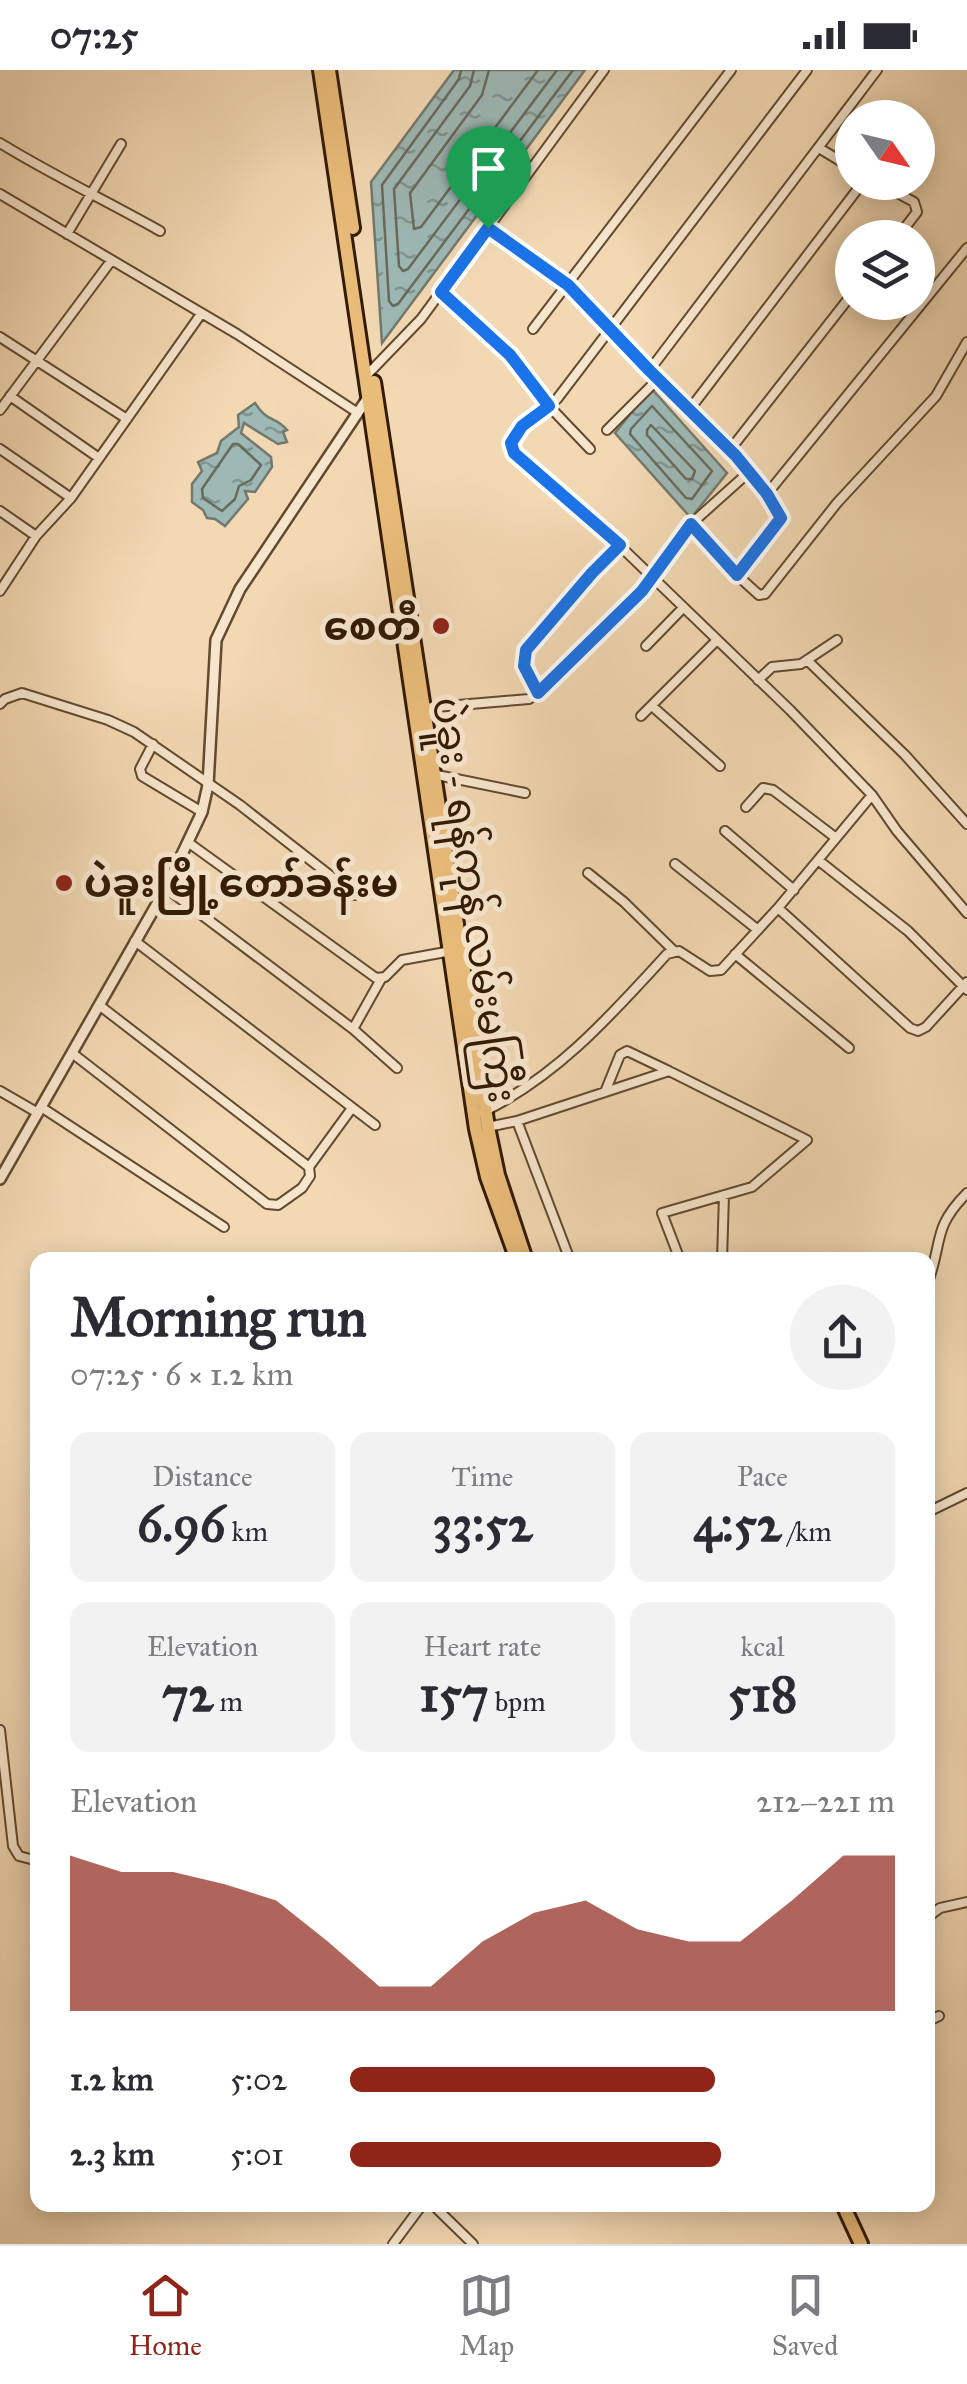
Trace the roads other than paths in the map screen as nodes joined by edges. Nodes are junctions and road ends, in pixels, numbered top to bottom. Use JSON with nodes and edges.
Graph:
{"nodes":[{"id":1,"x":320,"y":70,"type":"edge"},
{"id":2,"x":329,"y":70,"type":"edge"},
{"id":3,"x":604,"y":70,"type":"edge"},
{"id":4,"x":730,"y":70,"type":"edge"},
{"id":5,"x":807,"y":70,"type":"edge"},
{"id":6,"x":877,"y":70,"type":"edge"},
{"id":7,"x":0,"y":143,"type":"edge"},
{"id":8,"x":121,"y":144,"type":"dead end"},
{"id":9,"x":819,"y":148,"type":"junction"},
{"id":10,"x":835,"y":158,"type":"edge"},
{"id":11,"x":92,"y":192,"type":"junction"},
{"id":12,"x":0,"y":194,"type":"edge"},
{"id":13,"x":849,"y":200,"type":"edge"},
{"id":14,"x":488,"y":228,"type":"junction"},
{"id":15,"x":160,"y":231,"type":"dead end"},
{"id":16,"x":67,"y":234,"type":"junction"},
{"id":17,"x":967,"y":248,"type":"edge"},
{"id":18,"x":111,"y":260,"type":"junction"},
{"id":19,"x":568,"y":285,"type":"junction"},
{"id":20,"x":441,"y":292,"type":"junction"},
{"id":21,"x":201,"y":314,"type":"junction"},
{"id":22,"x":835,"y":316,"type":"edge"},
{"id":23,"x":533,"y":329,"type":"dead end"},
{"id":24,"x":612,"y":330,"type":"junction"},
{"id":25,"x":0,"y":337,"type":"edge"},
{"id":26,"x":967,"y":342,"type":"edge"},
{"id":27,"x":34,"y":360,"type":"junction"},
{"id":28,"x":649,"y":370,"type":"junction"},
{"id":29,"x":369,"y":373,"type":"junction"},
{"id":30,"x":658,"y":379,"type":"junction"},
{"id":31,"x":372,"y":395,"type":"junction"},
{"id":32,"x":10,"y":396,"type":"junction"},
{"id":33,"x":549,"y":406,"type":"junction"},
{"id":34,"x":690,"y":409,"type":"junction"},
{"id":35,"x":0,"y":410,"type":"edge"},
{"id":36,"x":358,"y":413,"type":"junction"},
{"id":37,"x":127,"y":419,"type":"junction"},
{"id":38,"x":608,"y":430,"type":"dead end"},
{"id":39,"x":0,"y":449,"type":"edge"},
{"id":40,"x":590,"y":449,"type":"dead end"},
{"id":41,"x":730,"y":450,"type":"junction"},
{"id":42,"x":99,"y":458,"type":"junction"},
{"id":43,"x":749,"y":472,"type":"junction"},
{"id":44,"x":767,"y":494,"type":"junction"},
{"id":45,"x":71,"y":498,"type":"junction"},
{"id":46,"x":0,"y":511,"type":"edge"},
{"id":47,"x":691,"y":524,"type":"junction"},
{"id":48,"x":36,"y":536,"type":"junction"},
{"id":49,"x":620,"y":545,"type":"junction"},
{"id":50,"x":737,"y":575,"type":"junction"},
{"id":51,"x":651,"y":578,"type":"junction"},
{"id":52,"x":0,"y":590,"type":"edge"},
{"id":53,"x":683,"y":608,"type":"junction"},
{"id":54,"x":837,"y":640,"type":"dead end"},
{"id":55,"x":716,"y":641,"type":"junction"},
{"id":56,"x":646,"y":646,"type":"dead end"},
{"id":57,"x":807,"y":660,"type":"junction"},
{"id":58,"x":758,"y":680,"type":"junction"},
{"id":59,"x":538,"y":693,"type":"junction"},
{"id":60,"x":0,"y":704,"type":"edge"},
{"id":61,"x":652,"y":706,"type":"junction"},
{"id":62,"x":423,"y":708,"type":"junction"},
{"id":63,"x":642,"y":716,"type":"dead end"},
{"id":64,"x":154,"y":744,"type":"junction"},
{"id":65,"x":720,"y":766,"type":"dead end"},
{"id":66,"x":432,"y":774,"type":"junction"},
{"id":67,"x":208,"y":784,"type":"junction"},
{"id":68,"x":526,"y":793,"type":"dead end"},
{"id":69,"x":872,"y":795,"type":"junction"},
{"id":70,"x":746,"y":807,"type":"dead end"},
{"id":71,"x":202,"y":812,"type":"junction"},
{"id":72,"x":967,"y":824,"type":"edge"},
{"id":73,"x":725,"y":832,"type":"dead end"},
{"id":74,"x":836,"y":838,"type":"junction"},
{"id":75,"x":190,"y":844,"type":"junction"},
{"id":76,"x":818,"y":860,"type":"junction"},
{"id":77,"x":675,"y":864,"type":"dead end"},
{"id":78,"x":588,"y":873,"type":"dead end"},
{"id":79,"x":166,"y":888,"type":"junction"},
{"id":80,"x":794,"y":890,"type":"junction"},
{"id":81,"x":355,"y":895,"type":"dead end"},
{"id":82,"x":778,"y":908,"type":"junction"},
{"id":83,"x":967,"y":913,"type":"edge"},
{"id":84,"x":758,"y":930,"type":"junction"},
{"id":85,"x":136,"y":942,"type":"junction"},
{"id":86,"x":454,"y":950,"type":"junction"},
{"id":87,"x":673,"y":950,"type":"junction"},
{"id":88,"x":735,"y":954,"type":"junction"},
{"id":89,"x":381,"y":979,"type":"junction"},
{"id":90,"x":966,"y":986,"type":"edge"},
{"id":91,"x":99,"y":1005,"type":"junction"},
{"id":92,"x":353,"y":1029,"type":"junction"},
{"id":93,"x":848,"y":1048,"type":"dead end"},
{"id":94,"x":72,"y":1054,"type":"junction"},
{"id":95,"x":397,"y":1068,"type":"dead end"},
{"id":96,"x":669,"y":1071,"type":"junction"},
{"id":97,"x":0,"y":1091,"type":"edge"},
{"id":98,"x":605,"y":1093,"type":"junction"},
{"id":99,"x":352,"y":1108,"type":"junction"},
{"id":100,"x":40,"y":1110,"type":"junction"},
{"id":101,"x":480,"y":1112,"type":"junction"},
{"id":102,"x":517,"y":1121,"type":"junction"},
{"id":103,"x":375,"y":1126,"type":"dead end"},
{"id":104,"x":488,"y":1127,"type":"junction"},
{"id":105,"x":309,"y":1167,"type":"junction"},
{"id":106,"x":0,"y":1179,"type":"edge"},
{"id":107,"x":967,"y":1194,"type":"edge"},
{"id":108,"x":724,"y":1195,"type":"junction"},
{"id":109,"x":224,"y":1226,"type":"dead end"},
{"id":110,"x":513,"y":1252,"type":"edge"},
{"id":111,"x":523,"y":1252,"type":"edge"},
{"id":112,"x":567,"y":1252,"type":"edge"},
{"id":113,"x":677,"y":1252,"type":"edge"},
{"id":114,"x":722,"y":1252,"type":"edge"},
{"id":115,"x":935,"y":1253,"type":"edge"},
{"id":116,"x":967,"y":1494,"type":"edge"},
{"id":117,"x":935,"y":1509,"type":"edge"},
{"id":118,"x":0,"y":1730,"type":"edge"},
{"id":119,"x":30,"y":1859,"type":"edge"},
{"id":120,"x":967,"y":1902,"type":"edge"},
{"id":121,"x":935,"y":1912,"type":"edge"},
{"id":122,"x":939,"y":2016,"type":"dead end"},
{"id":123,"x":935,"y":2018,"type":"edge"},
{"id":124,"x":417,"y":2212,"type":"edge"},
{"id":125,"x":440,"y":2212,"type":"edge"},
{"id":126,"x":847,"y":2212,"type":"edge"},
{"id":127,"x":854,"y":2212,"type":"edge"},
{"id":128,"x":393,"y":2244,"type":"edge"},
{"id":129,"x":473,"y":2244,"type":"edge"},
{"id":130,"x":864,"y":2244,"type":"edge"}],
"edges":[{"from":1,"to":29,"type":"highway","name":"ပဲခူး - ရန်ကုန် လမ်းမကြီး"},
{"from":2,"to":29,"type":"highway","name":"ပဲခူး - ရန်ကုန် လမ်းမကြီး"},
{"from":3,"to":14,"type":"street"},
{"from":4,"to":19,"type":"street"},
{"from":5,"to":24,"type":"street"},
{"from":6,"to":9,"type":"street"},
{"from":7,"to":11,"type":"street"},
{"from":8,"to":11,"type":"street"},
{"from":9,"to":10,"type":"street"},
{"from":9,"to":28,"type":"street"},
{"from":11,"to":15,"type":"street"},
{"from":11,"to":16,"type":"street"},
{"from":12,"to":16,"type":"street"},
{"from":13,"to":34,"type":"street"},
{"from":14,"to":19,"type":"street"},
{"from":14,"to":20,"type":"street"},
{"from":16,"to":18,"type":"street"},
{"from":17,"to":44,"type":"street"},
{"from":18,"to":21,"type":"street"},
{"from":18,"to":27,"type":"street"},
{"from":19,"to":23,"type":"street"},
{"from":19,"to":24,"type":"street"},
{"from":20,"to":29,"type":"street"},
{"from":20,"to":33,"type":"street"},
{"from":21,"to":36,"type":"street"},
{"from":21,"to":37,"type":"street"},
{"from":22,"to":41,"type":"street"},
{"from":24,"to":28,"type":"street"},
{"from":24,"to":33,"type":"street"},
{"from":25,"to":27,"type":"street"},
{"from":26,"to":50,"type":"street"},
{"from":27,"to":32,"type":"street"},
{"from":27,"to":37,"type":"street"},
{"from":28,"to":30,"type":"street"},
{"from":29,"to":31,"type":"highway","name":"ပဲခူး - ရန်ကုန် လမ်းမကြီး"},
{"from":30,"to":34,"type":"street"},
{"from":30,"to":38,"type":"street"},
{"from":31,"to":36,"type":"street"},
{"from":31,"to":62,"type":"highway","name":"ပဲခူး - ရန်ကုန် လမ်းမကြီး"},
{"from":31,"to":86,"type":"highway","name":"ပဲခူး - ရန်ကုန် လမ်းမကြီး"},
{"from":32,"to":35,"type":"street"},
{"from":32,"to":42,"type":"street"},
{"from":33,"to":40,"type":"street"},
{"from":33,"to":49,"type":"street"},
{"from":34,"to":41,"type":"street"},
{"from":36,"to":67,"type":"street"},
{"from":37,"to":42,"type":"street"},
{"from":39,"to":45,"type":"street"},
{"from":41,"to":43,"type":"street"},
{"from":42,"to":45,"type":"street"},
{"from":43,"to":44,"type":"street"},
{"from":43,"to":47,"type":"street"},
{"from":44,"to":50,"type":"street"},
{"from":45,"to":48,"type":"street"},
{"from":46,"to":48,"type":"street"},
{"from":47,"to":50,"type":"street"},
{"from":47,"to":51,"type":"street"},
{"from":48,"to":52,"type":"street"},
{"from":49,"to":51,"type":"street"},
{"from":49,"to":59,"type":"street"},
{"from":51,"to":53,"type":"street"},
{"from":51,"to":59,"type":"street"},
{"from":53,"to":55,"type":"street"},
{"from":53,"to":56,"type":"street"},
{"from":54,"to":57,"type":"street"},
{"from":55,"to":58,"type":"street"},
{"from":55,"to":61,"type":"street"},
{"from":57,"to":58,"type":"street"},
{"from":57,"to":72,"type":"street"},
{"from":58,"to":69,"type":"street"},
{"from":59,"to":62,"type":"street"},
{"from":60,"to":64,"type":"street"},
{"from":61,"to":63,"type":"street"},
{"from":61,"to":65,"type":"street"},
{"from":62,"to":66,"type":"highway","name":"ပဲခူး - ရန်ကုန် လမ်းမကြီး"},
{"from":64,"to":67,"type":"street"},
{"from":64,"to":71,"type":"street"},
{"from":66,"to":68,"type":"street"},
{"from":66,"to":86,"type":"highway","name":"ပဲခူး - ရန်ကုန် လမ်းမကြီး"},
{"from":67,"to":71,"type":"street"},
{"from":67,"to":81,"type":"street"},
{"from":69,"to":74,"type":"street"},
{"from":69,"to":83,"type":"street"},
{"from":70,"to":74,"type":"street"},
{"from":71,"to":75,"type":"street"},
{"from":73,"to":80,"type":"street"},
{"from":74,"to":76,"type":"street"},
{"from":75,"to":79,"type":"street"},
{"from":75,"to":89,"type":"street"},
{"from":76,"to":80,"type":"street"},
{"from":76,"to":90,"type":"street"},
{"from":77,"to":84,"type":"street"},
{"from":78,"to":87,"type":"street"},
{"from":79,"to":85,"type":"street"},
{"from":79,"to":92,"type":"street"},
{"from":80,"to":82,"type":"street"},
{"from":82,"to":84,"type":"street"},
{"from":82,"to":90,"type":"street"},
{"from":84,"to":88,"type":"street"},
{"from":85,"to":91,"type":"street"},
{"from":85,"to":99,"type":"street"},
{"from":86,"to":89,"type":"street"},
{"from":86,"to":101,"type":"highway","name":"ပဲခူး - ရန်ကုန် လမ်းမကြီး"},
{"from":87,"to":88,"type":"street"},
{"from":87,"to":101,"type":"street"},
{"from":88,"to":93,"type":"street"},
{"from":89,"to":92,"type":"street"},
{"from":91,"to":94,"type":"street"},
{"from":91,"to":105,"type":"street"},
{"from":92,"to":95,"type":"street"},
{"from":94,"to":100,"type":"street"},
{"from":94,"to":105,"type":"street"},
{"from":96,"to":98,"type":"street"},
{"from":96,"to":98,"type":"street"},
{"from":96,"to":108,"type":"street"},
{"from":97,"to":100,"type":"street"},
{"from":98,"to":102,"type":"street"},
{"from":99,"to":103,"type":"street"},
{"from":99,"to":105,"type":"street"},
{"from":100,"to":106,"type":"street"},
{"from":100,"to":109,"type":"street"},
{"from":101,"to":104,"type":"highway","name":"ပဲခူး - ရန်ကုန် လမ်းမကြီး"},
{"from":101,"to":110,"type":"highway","name":"ပဲခူး - ရန်ကုန် လမ်းမကြီး"},
{"from":102,"to":104,"type":"street"},
{"from":102,"to":112,"type":"street"},
{"from":104,"to":111,"type":"highway","name":"ပဲခူး - ရန်ကုန် လမ်းမကြီး"},
{"from":107,"to":115,"type":"street"},
{"from":108,"to":113,"type":"street"},
{"from":108,"to":114,"type":"street"},
{"from":116,"to":117,"type":"street"},
{"from":118,"to":119,"type":"street"},
{"from":120,"to":121,"type":"street"},
{"from":122,"to":123,"type":"street"},
{"from":124,"to":128,"type":"street"},
{"from":125,"to":129,"type":"street"},
{"from":126,"to":130,"type":"highway"},
{"from":127,"to":130,"type":"highway"}]}
